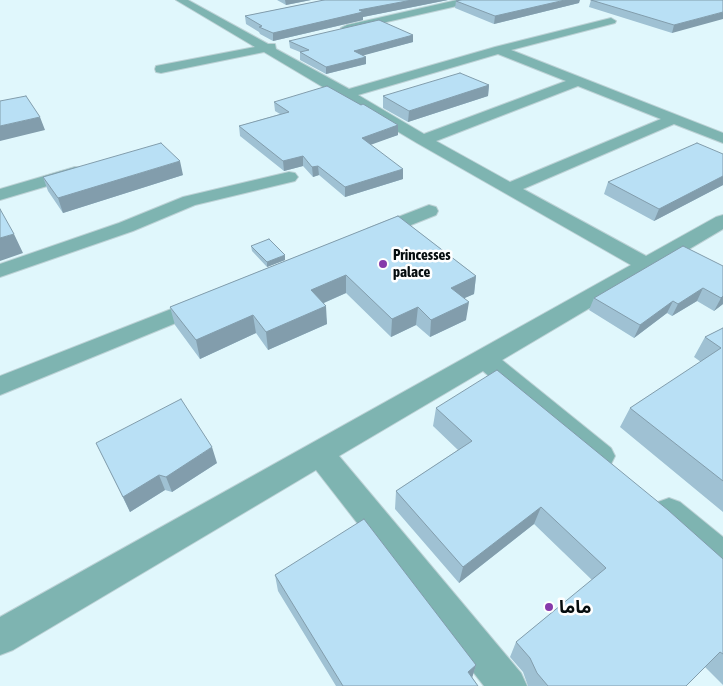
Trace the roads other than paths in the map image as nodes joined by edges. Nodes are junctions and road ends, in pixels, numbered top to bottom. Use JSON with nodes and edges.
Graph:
{"nodes":[{"id":1,"x":181,"y":0,"type":"edge"},
{"id":2,"x":470,"y":0,"type":"edge"},
{"id":3,"x":241,"y":19,"type":"dead end"},
{"id":4,"x":611,"y":21,"type":"dead end"},
{"id":5,"x":221,"y":23,"type":"junction"},
{"id":6,"x":333,"y":32,"type":"edge"},
{"id":7,"x":282,"y":44,"type":"edge"},
{"id":8,"x":265,"y":48,"type":"junction"},
{"id":9,"x":499,"y":50,"type":"junction"},
{"id":10,"x":161,"y":69,"type":"dead end"},
{"id":11,"x":578,"y":82,"type":"junction"},
{"id":12,"x":347,"y":94,"type":"junction"},
{"id":13,"x":676,"y":118,"type":"junction"},
{"id":14,"x":723,"y":138,"type":"edge"},
{"id":15,"x":422,"y":140,"type":"junction"},
{"id":16,"x":88,"y":168,"type":"edge"},
{"id":17,"x":289,"y":177,"type":"dead end"},
{"id":18,"x":510,"y":188,"type":"junction"},
{"id":19,"x":0,"y":195,"type":"edge"},
{"id":20,"x":429,"y":211,"type":"dead end"},
{"id":21,"x":723,"y":221,"type":"edge"},
{"id":22,"x":356,"y":241,"type":"edge"},
{"id":23,"x":647,"y":265,"type":"junction"},
{"id":24,"x":0,"y":271,"type":"edge"},
{"id":25,"x":219,"y":297,"type":"edge"},
{"id":26,"x":484,"y":359,"type":"junction"},
{"id":27,"x":0,"y":386,"type":"edge"},
{"id":28,"x":319,"y":453,"type":"junction"},
{"id":29,"x":618,"y":470,"type":"edge"},
{"id":30,"x":648,"y":495,"type":"edge"},
{"id":31,"x":723,"y":558,"type":"edge"},
{"id":32,"x":0,"y":637,"type":"edge"},
{"id":33,"x":508,"y":686,"type":"edge"}],
"edges":[{"from":1,"to":5,"type":"street"},
{"from":2,"to":6,"type":"street"},
{"from":3,"to":5,"type":"street"},
{"from":4,"to":9,"type":"street"},
{"from":5,"to":8,"type":"street"},
{"from":7,"to":8,"type":"street"},
{"from":8,"to":10,"type":"street"},
{"from":8,"to":12,"type":"street"},
{"from":9,"to":11,"type":"street"},
{"from":9,"to":12,"type":"street"},
{"from":11,"to":13,"type":"street"},
{"from":11,"to":15,"type":"street"},
{"from":12,"to":15,"type":"street"},
{"from":13,"to":14,"type":"street"},
{"from":13,"to":18,"type":"street"},
{"from":15,"to":18,"type":"street"},
{"from":16,"to":19,"type":"street"},
{"from":17,"to":24,"type":"street"},
{"from":18,"to":23,"type":"street"},
{"from":20,"to":22,"type":"street"},
{"from":21,"to":23,"type":"street"},
{"from":23,"to":26,"type":"street"},
{"from":25,"to":27,"type":"street"},
{"from":26,"to":28,"type":"street"},
{"from":26,"to":29,"type":"street"},
{"from":28,"to":32,"type":"street"},
{"from":28,"to":33,"type":"street"},
{"from":30,"to":31,"type":"street"}]}
